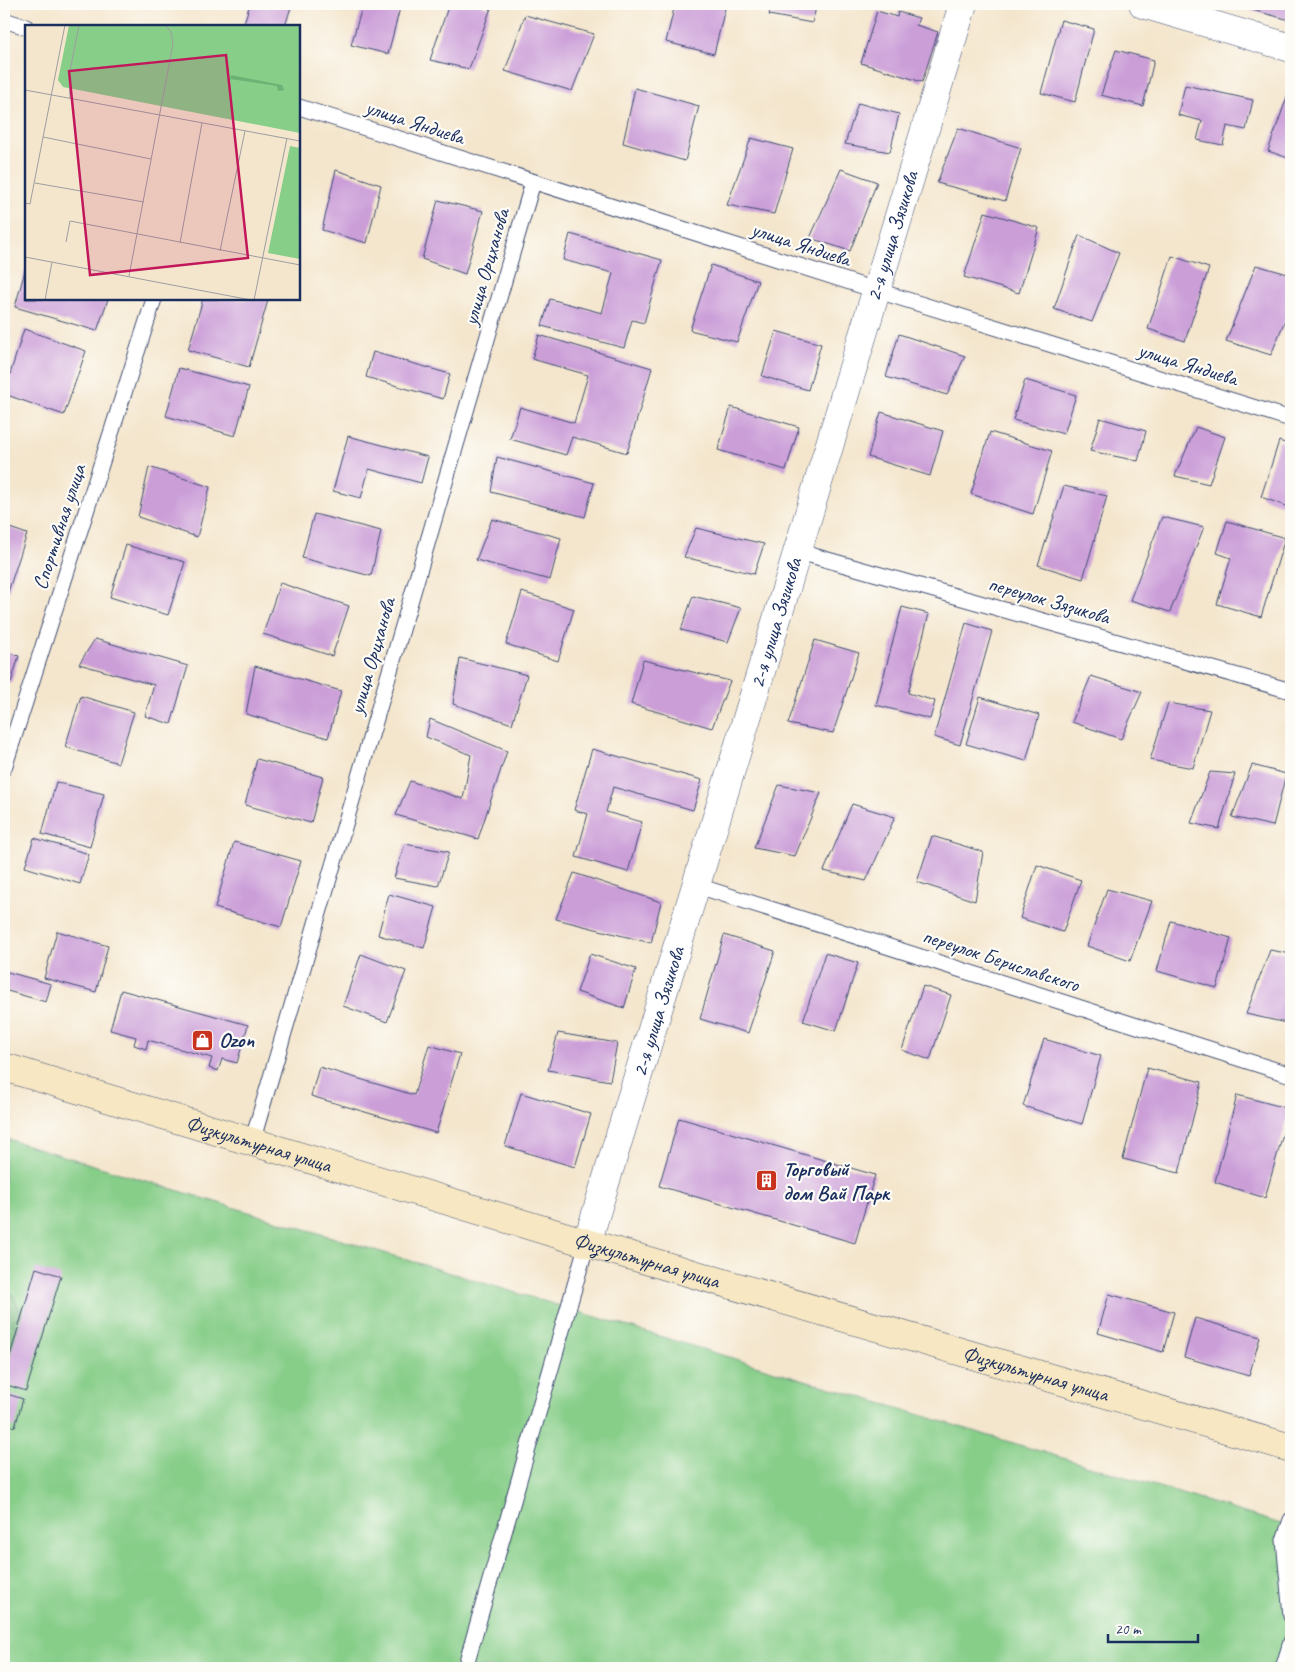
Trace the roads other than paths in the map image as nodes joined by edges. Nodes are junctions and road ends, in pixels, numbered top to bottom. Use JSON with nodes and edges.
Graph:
{"nodes":[{"id":1,"x":963,"y":4,"type":"edge"},
{"id":2,"x":1143,"y":4,"type":"edge"},
{"id":3,"x":4,"y":20,"type":"edge"},
{"id":4,"x":25,"y":27,"type":"edge"},
{"id":5,"x":1291,"y":48,"type":"edge"},
{"id":6,"x":300,"y":107,"type":"edge"},
{"id":7,"x":533,"y":182,"type":"junction"},
{"id":8,"x":875,"y":290,"type":"junction"},
{"id":9,"x":154,"y":300,"type":"edge"},
{"id":10,"x":1291,"y":419,"type":"edge"},
{"id":11,"x":796,"y":551,"type":"junction"},
{"id":12,"x":1291,"y":691,"type":"edge"},
{"id":13,"x":4,"y":768,"type":"edge"},
{"id":14,"x":698,"y":886,"type":"junction"},
{"id":15,"x":4,"y":1067,"type":"edge"},
{"id":16,"x":1291,"y":1074,"type":"edge"},
{"id":17,"x":252,"y":1142,"type":"junction"},
{"id":18,"x":587,"y":1243,"type":"junction"},
{"id":19,"x":1291,"y":1448,"type":"edge"},
{"id":20,"x":1291,"y":1520,"type":"edge"},
{"id":21,"x":1291,"y":1616,"type":"edge"},
{"id":22,"x":1291,"y":1642,"type":"edge"},
{"id":23,"x":465,"y":1668,"type":"edge"},
{"id":24,"x":1283,"y":1668,"type":"edge"}],
"edges":[{"from":1,"to":8,"type":"street","name":"2-я улица Зязикова"},
{"from":2,"to":5,"type":"street"},
{"from":3,"to":4,"type":"lane"},
{"from":6,"to":7,"type":"lane","name":"улица Яндиева"},
{"from":7,"to":8,"type":"lane","name":"улица Яндиева"},
{"from":7,"to":17,"type":"lane","name":"улица Орцханова"},
{"from":8,"to":10,"type":"lane","name":"улица Яндиева"},
{"from":8,"to":11,"type":"street","name":"2-я улица Зязикова"},
{"from":9,"to":13,"type":"lane","name":"Спортивная улица"},
{"from":11,"to":12,"type":"lane","name":"переулок Зязикова"},
{"from":11,"to":14,"type":"street","name":"2-я улица Зязикова"},
{"from":14,"to":16,"type":"lane","name":"переулок Бериславского"},
{"from":14,"to":18,"type":"street","name":"2-я улица Зязикова"},
{"from":15,"to":17,"type":"main road","name":"Физкультурная улица"},
{"from":17,"to":18,"type":"main road","name":"Физкультурная улица"},
{"from":18,"to":19,"type":"main road","name":"Физкультурная улица"},
{"from":18,"to":23,"type":"lane"},
{"from":20,"to":21,"type":"lane"},
{"from":22,"to":24,"type":"lane"}]}
